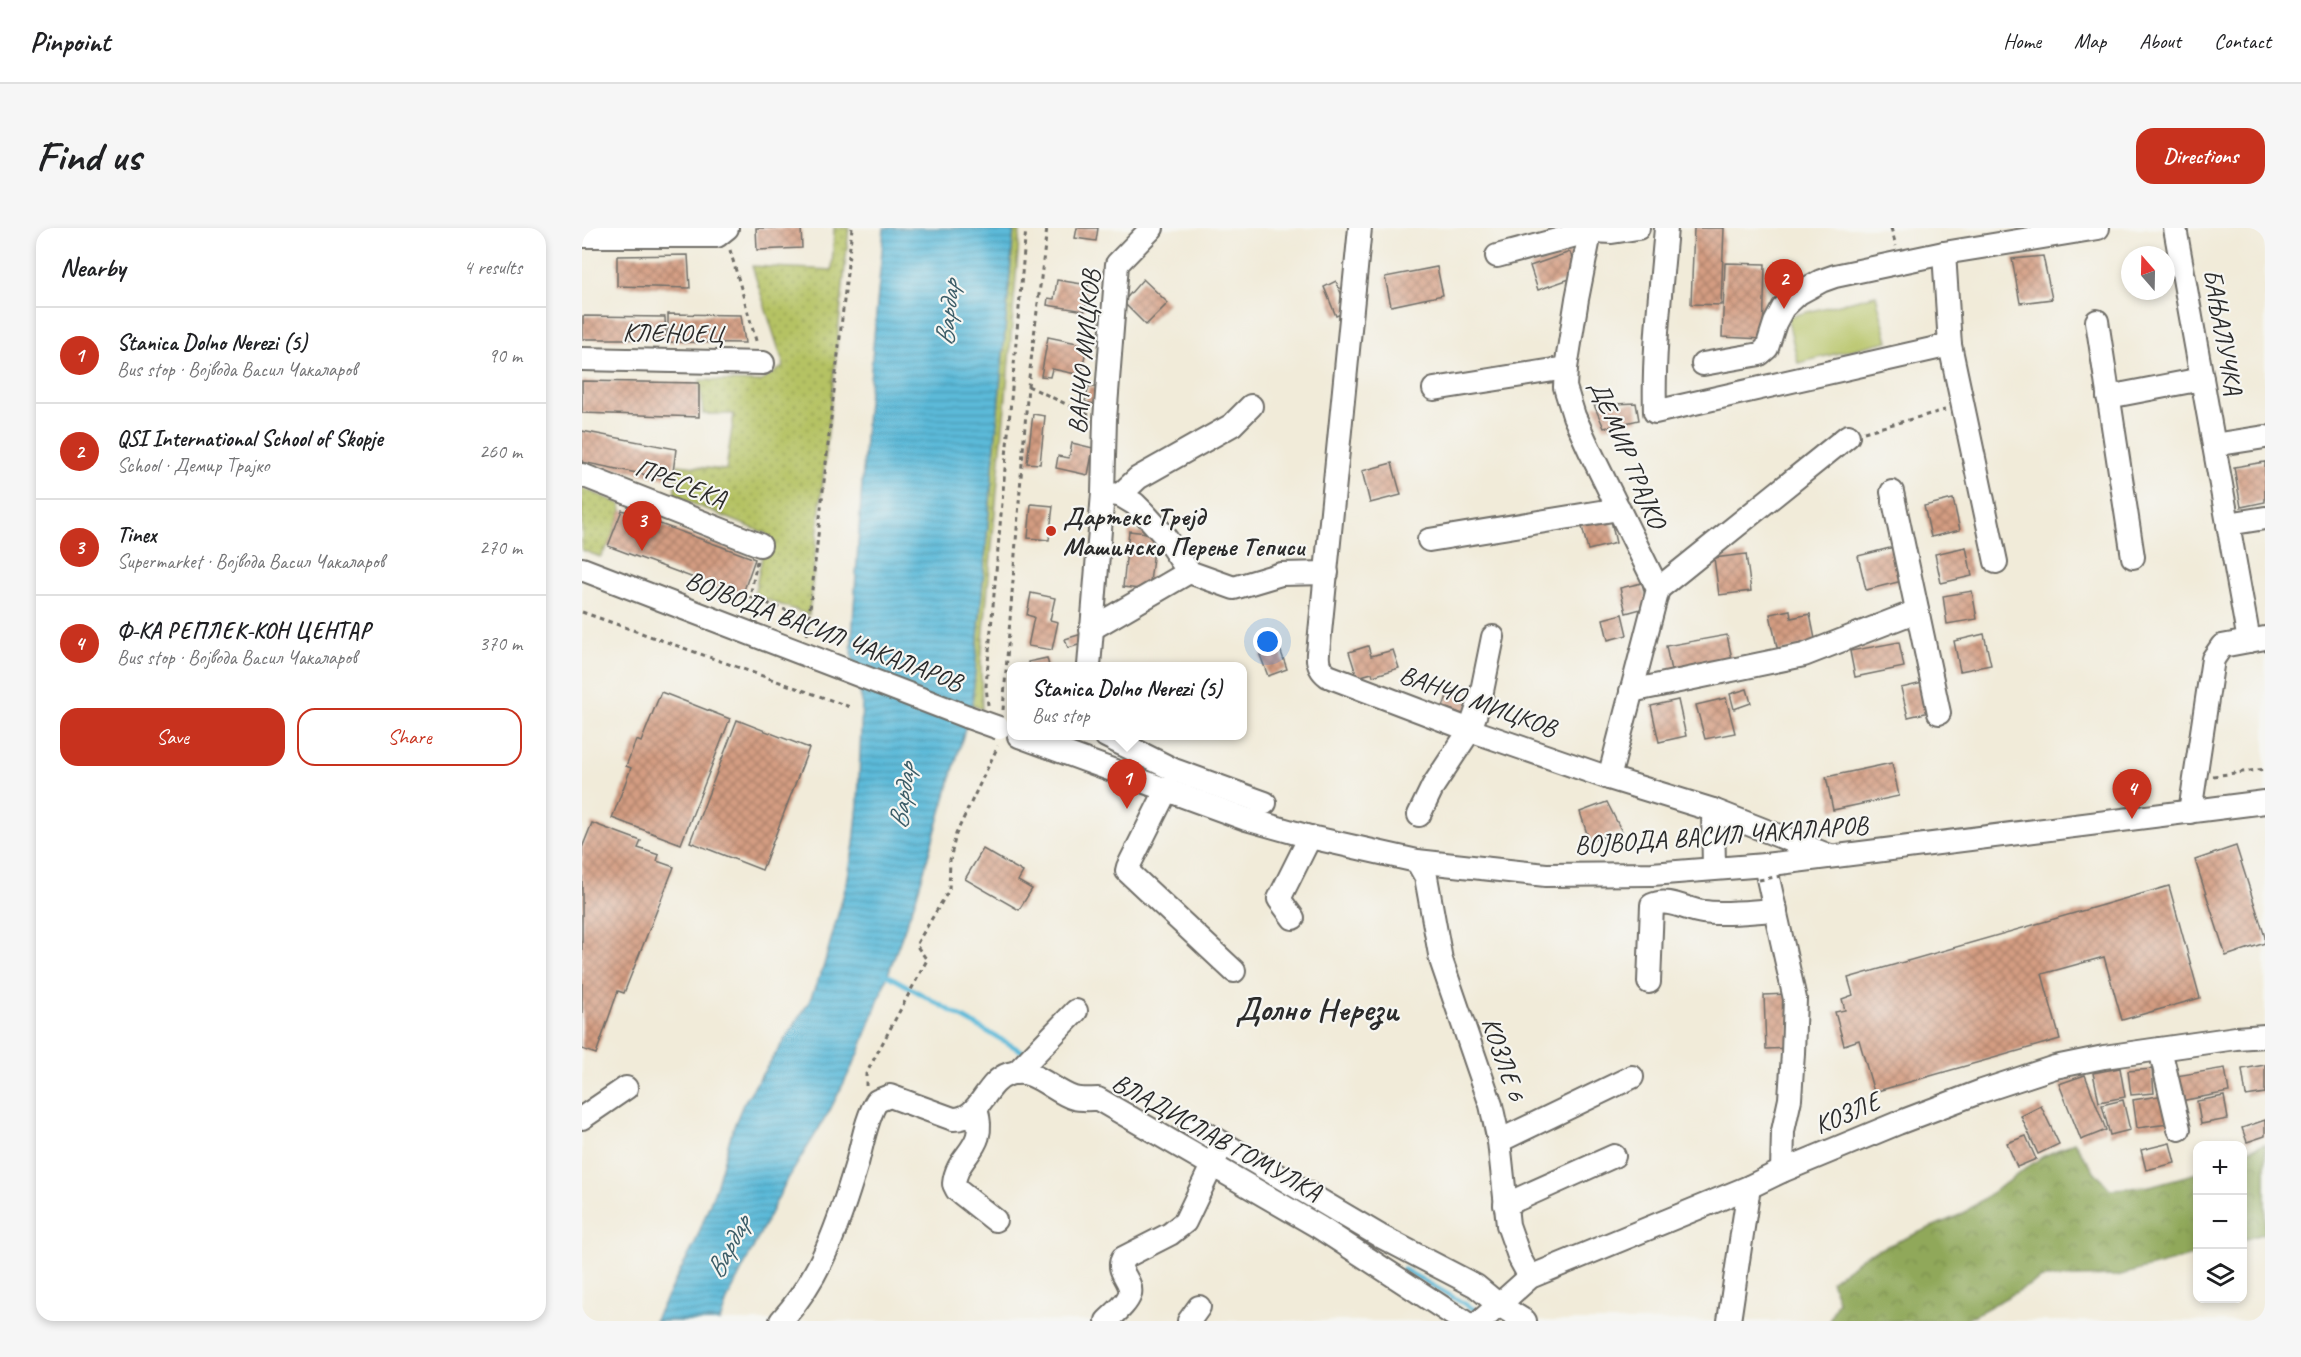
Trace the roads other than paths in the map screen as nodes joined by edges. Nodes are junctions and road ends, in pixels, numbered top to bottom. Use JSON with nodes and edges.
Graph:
{"nodes":[{"id":1,"x":1152,"y":228,"type":"edge"},
{"id":2,"x":1360,"y":228,"type":"edge"},
{"id":3,"x":1638,"y":228,"type":"edge"},
{"id":4,"x":1666,"y":228,"type":"edge"},
{"id":5,"x":2098,"y":228,"type":"edge"},
{"id":6,"x":2175,"y":228,"type":"edge"},
{"id":7,"x":1591,"y":229,"type":"edge"},
{"id":8,"x":2073,"y":230,"type":"edge"},
{"id":9,"x":582,"y":236,"type":"edge"},
{"id":10,"x":724,"y":236,"type":"edge"},
{"id":11,"x":1944,"y":253,"type":"junction"},
{"id":12,"x":1497,"y":256,"type":"dead end"},
{"id":13,"x":2097,"y":321,"type":"dead end"},
{"id":14,"x":1950,"y":345,"type":"junction"},
{"id":15,"x":582,"y":359,"type":"edge"},
{"id":16,"x":763,"y":363,"type":"road end"},
{"id":17,"x":1703,"y":364,"type":"dead end"},
{"id":18,"x":1566,"y":369,"type":"junction"},
{"id":19,"x":2202,"y":379,"type":"junction"},
{"id":20,"x":1434,"y":389,"type":"dead end"},
{"id":21,"x":2108,"y":397,"type":"junction"},
{"id":22,"x":1251,"y":406,"type":"dead end"},
{"id":23,"x":1848,"y":436,"type":"road end"},
{"id":24,"x":2265,"y":437,"type":"edge"},
{"id":25,"x":2214,"y":445,"type":"junction"},
{"id":26,"x":582,"y":475,"type":"edge"},
{"id":27,"x":1892,"y":492,"type":"dead end"},
{"id":28,"x":1111,"y":494,"type":"junction"},
{"id":29,"x":1619,"y":509,"type":"junction"},
{"id":30,"x":2265,"y":518,"type":"edge"},
{"id":31,"x":2228,"y":524,"type":"junction"},
{"id":32,"x":1429,"y":540,"type":"dead end"},
{"id":33,"x":760,"y":545,"type":"road end"},
{"id":34,"x":2133,"y":557,"type":"dead end"},
{"id":35,"x":1996,"y":562,"type":"dead end"},
{"id":36,"x":582,"y":569,"type":"edge"},
{"id":37,"x":1189,"y":572,"type":"junction"},
{"id":38,"x":1327,"y":573,"type":"junction"},
{"id":39,"x":1658,"y":589,"type":"junction"},
{"id":40,"x":1917,"y":611,"type":"junction"},
{"id":41,"x":1091,"y":629,"type":"junction"},
{"id":42,"x":1493,"y":637,"type":"dead end"},
{"id":43,"x":2257,"y":639,"type":"edge"},
{"id":44,"x":1089,"y":662,"type":"edge"},
{"id":45,"x":1631,"y":692,"type":"junction"},
{"id":46,"x":1939,"y":713,"type":"dead end"},
{"id":47,"x":1007,"y":726,"type":"edge"},
{"id":48,"x":1470,"y":730,"type":"junction"},
{"id":49,"x":1043,"y":740,"type":"edge"},
{"id":50,"x":1116,"y":740,"type":"edge"},
{"id":51,"x":1609,"y":778,"type":"junction"},
{"id":52,"x":1167,"y":789,"type":"junction"},
{"id":53,"x":1265,"y":802,"type":"dead end"},
{"id":54,"x":2265,"y":802,"type":"edge"},
{"id":55,"x":1713,"y":810,"type":"junction"},
{"id":56,"x":2190,"y":812,"type":"junction"},
{"id":57,"x":1419,"y":815,"type":"dead end"},
{"id":58,"x":1310,"y":837,"type":"junction"},
{"id":59,"x":1832,"y":857,"type":"junction"},
{"id":60,"x":1417,"y":861,"type":"junction"},
{"id":61,"x":1714,"y":868,"type":"junction"},
{"id":62,"x":1762,"y":872,"type":"junction"},
{"id":63,"x":1776,"y":910,"type":"junction"},
{"id":64,"x":1293,"y":918,"type":"dead end"},
{"id":65,"x":1234,"y":971,"type":"dead end"},
{"id":66,"x":1649,"y":982,"type":"dead end"},
{"id":67,"x":1076,"y":1011,"type":"dead end"},
{"id":68,"x":2265,"y":1036,"type":"edge"},
{"id":69,"x":2160,"y":1049,"type":"junction"},
{"id":70,"x":1027,"y":1061,"type":"junction"},
{"id":71,"x":1632,"y":1077,"type":"dead end"},
{"id":72,"x":626,"y":1088,"type":"dead end"},
{"id":73,"x":976,"y":1108,"type":"junction"},
{"id":74,"x":582,"y":1118,"type":"edge"},
{"id":75,"x":1190,"y":1124,"type":"dead end"},
{"id":76,"x":2179,"y":1130,"type":"dead end"},
{"id":77,"x":1499,"y":1141,"type":"junction"},
{"id":78,"x":1223,"y":1144,"type":"junction"},
{"id":79,"x":1614,"y":1156,"type":"dead end"},
{"id":80,"x":1210,"y":1166,"type":"junction"},
{"id":81,"x":1782,"y":1171,"type":"junction"},
{"id":82,"x":1749,"y":1187,"type":"junction"},
{"id":83,"x":1505,"y":1205,"type":"junction"},
{"id":84,"x":995,"y":1220,"type":"dead end"},
{"id":85,"x":1380,"y":1236,"type":"junction"},
{"id":86,"x":1367,"y":1259,"type":"junction"},
{"id":87,"x":1530,"y":1277,"type":"junction"},
{"id":88,"x":1500,"y":1305,"type":"junction"},
{"id":89,"x":788,"y":1319,"type":"edge"},
{"id":90,"x":1107,"y":1321,"type":"edge"},
{"id":91,"x":1463,"y":1321,"type":"edge"},
{"id":92,"x":1481,"y":1321,"type":"edge"},
{"id":93,"x":1525,"y":1321,"type":"edge"},
{"id":94,"x":1729,"y":1321,"type":"edge"}],
"edges":[{"from":1,"to":28,"type":"street","name":"ВАНЧО МИЦКОВ"},
{"from":2,"to":38,"type":"street","name":"ВАНЧО МИЦКОВ"},
{"from":3,"to":7,"type":"street"},
{"from":4,"to":14,"type":"street","name":"ДЕМИР ТРАЈКО"},
{"from":5,"to":8,"type":"street"},
{"from":6,"to":19,"type":"street","name":"БАЊАЛУЧКА"},
{"from":7,"to":12,"type":"street"},
{"from":7,"to":18,"type":"street","name":"ДЕМИР ТРАЈКО"},
{"from":8,"to":11,"type":"street"},
{"from":9,"to":10,"type":"street"},
{"from":11,"to":14,"type":"street"},
{"from":11,"to":17,"type":"street"},
{"from":13,"to":21,"type":"street"},
{"from":14,"to":35,"type":"street"},
{"from":15,"to":16,"type":"street","name":"КЛЕНОЕЦ"},
{"from":18,"to":20,"type":"street"},
{"from":18,"to":29,"type":"street","name":"ДЕМИР ТРАЈКО"},
{"from":19,"to":21,"type":"street"},
{"from":19,"to":25,"type":"street","name":"БАЊАЛУЧКА"},
{"from":21,"to":34,"type":"street"},
{"from":22,"to":28,"type":"street"},
{"from":23,"to":39,"type":"street"},
{"from":24,"to":25,"type":"street"},
{"from":25,"to":31,"type":"street","name":"БАЊАЛУЧКА"},
{"from":26,"to":33,"type":"street","name":"ПРЕСЕКА"},
{"from":27,"to":40,"type":"street"},
{"from":28,"to":37,"type":"street"},
{"from":28,"to":41,"type":"street","name":"ВАНЧО МИЦКОВ"},
{"from":29,"to":32,"type":"street"},
{"from":29,"to":39,"type":"street","name":"ДЕМИР ТРАЈКО"},
{"from":30,"to":31,"type":"street"},
{"from":31,"to":43,"type":"street","name":"БАЊАЛУЧКА"},
{"from":36,"to":47,"type":"street","name":"ВОЈВОДА ВАСИЛ ЧАКАЛАРОВ","bridge":true},
{"from":37,"to":38,"type":"street"},
{"from":37,"to":41,"type":"street"},
{"from":38,"to":48,"type":"street","name":"ВАНЧО МИЦКОВ"},
{"from":39,"to":45,"type":"street"},
{"from":40,"to":45,"type":"street"},
{"from":40,"to":46,"type":"street"},
{"from":41,"to":44,"type":"street","name":"ВАНЧО МИЦКОВ"},
{"from":42,"to":48,"type":"street"},
{"from":43,"to":56,"type":"street","name":"БАЊАЛУЧКА"},
{"from":45,"to":51,"type":"street"},
{"from":48,"to":51,"type":"street","name":"ВАНЧО МИЦКОВ"},
{"from":48,"to":57,"type":"street"},
{"from":49,"to":52,"type":"street","name":"ВОЈВОДА ВАСИЛ ЧАКАЛАРОВ"},
{"from":50,"to":53,"type":"street"},
{"from":51,"to":55,"type":"street","name":"ВАНЧО МИЦКОВ"},
{"from":52,"to":58,"type":"street","name":"ВОЈВОДА ВАСИЛ ЧАКАЛАРОВ"},
{"from":52,"to":65,"type":"street"},
{"from":54,"to":56,"type":"street","name":"ВОЈВОДА ВАСИЛ ЧАКАЛАРОВ"},
{"from":55,"to":59,"type":"street","name":"ВАНЧО МИЦКОВ"},
{"from":55,"to":61,"type":"street"},
{"from":56,"to":59,"type":"street","name":"ВОЈВОДА ВАСИЛ ЧАКАЛАРОВ"},
{"from":58,"to":60,"type":"street","name":"ВОЈВОДА ВАСИЛ ЧАКАЛАРОВ"},
{"from":58,"to":64,"type":"street"},
{"from":59,"to":62,"type":"street","name":"ВОЈВОДА ВАСИЛ ЧАКАЛАРОВ"},
{"from":60,"to":61,"type":"street","name":"ВОЈВОДА ВАСИЛ ЧАКАЛАРОВ"},
{"from":60,"to":77,"type":"street","name":"КОЗЛЕ 6"},
{"from":61,"to":62,"type":"street","name":"ВОЈВОДА ВАСИЛ ЧАКАЛАРОВ"},
{"from":62,"to":63,"type":"street"},
{"from":63,"to":66,"type":"street"},
{"from":63,"to":81,"type":"street"},
{"from":67,"to":70,"type":"street"},
{"from":68,"to":69,"type":"street","name":"КОЗЛЕ"},
{"from":69,"to":76,"type":"street"},
{"from":69,"to":81,"type":"street","name":"КОЗЛЕ"},
{"from":70,"to":73,"type":"street"},
{"from":70,"to":80,"type":"street","name":"ВЛАДИСЛАВ ГОМУЛКА"},
{"from":71,"to":77,"type":"street"},
{"from":72,"to":74,"type":"street"},
{"from":73,"to":84,"type":"street"},
{"from":73,"to":89,"type":"street"},
{"from":75,"to":78,"type":"street"},
{"from":77,"to":83,"type":"street","name":"КОЗЛЕ 6"},
{"from":78,"to":80,"type":"street"},
{"from":78,"to":85,"type":"street"},
{"from":79,"to":83,"type":"street"},
{"from":80,"to":86,"type":"street","name":"ВЛАДИСЛАВ ГОМУЛКА"},
{"from":80,"to":90,"type":"street"},
{"from":81,"to":82,"type":"street","name":"КОЗЛЕ"},
{"from":82,"to":87,"type":"street","name":"КОЗЛЕ"},
{"from":82,"to":94,"type":"street"},
{"from":83,"to":87,"type":"street","name":"КОЗЛЕ 6"},
{"from":85,"to":86,"type":"street"},
{"from":85,"to":88,"type":"street"},
{"from":86,"to":91,"type":"street","name":"ВЛАДИСЛАВ ГОМУЛКА"},
{"from":87,"to":88,"type":"street","name":"КОЗЛЕ"},
{"from":88,"to":92,"type":"street","name":"КОЗЛЕ"},
{"from":88,"to":93,"type":"street"}]}
